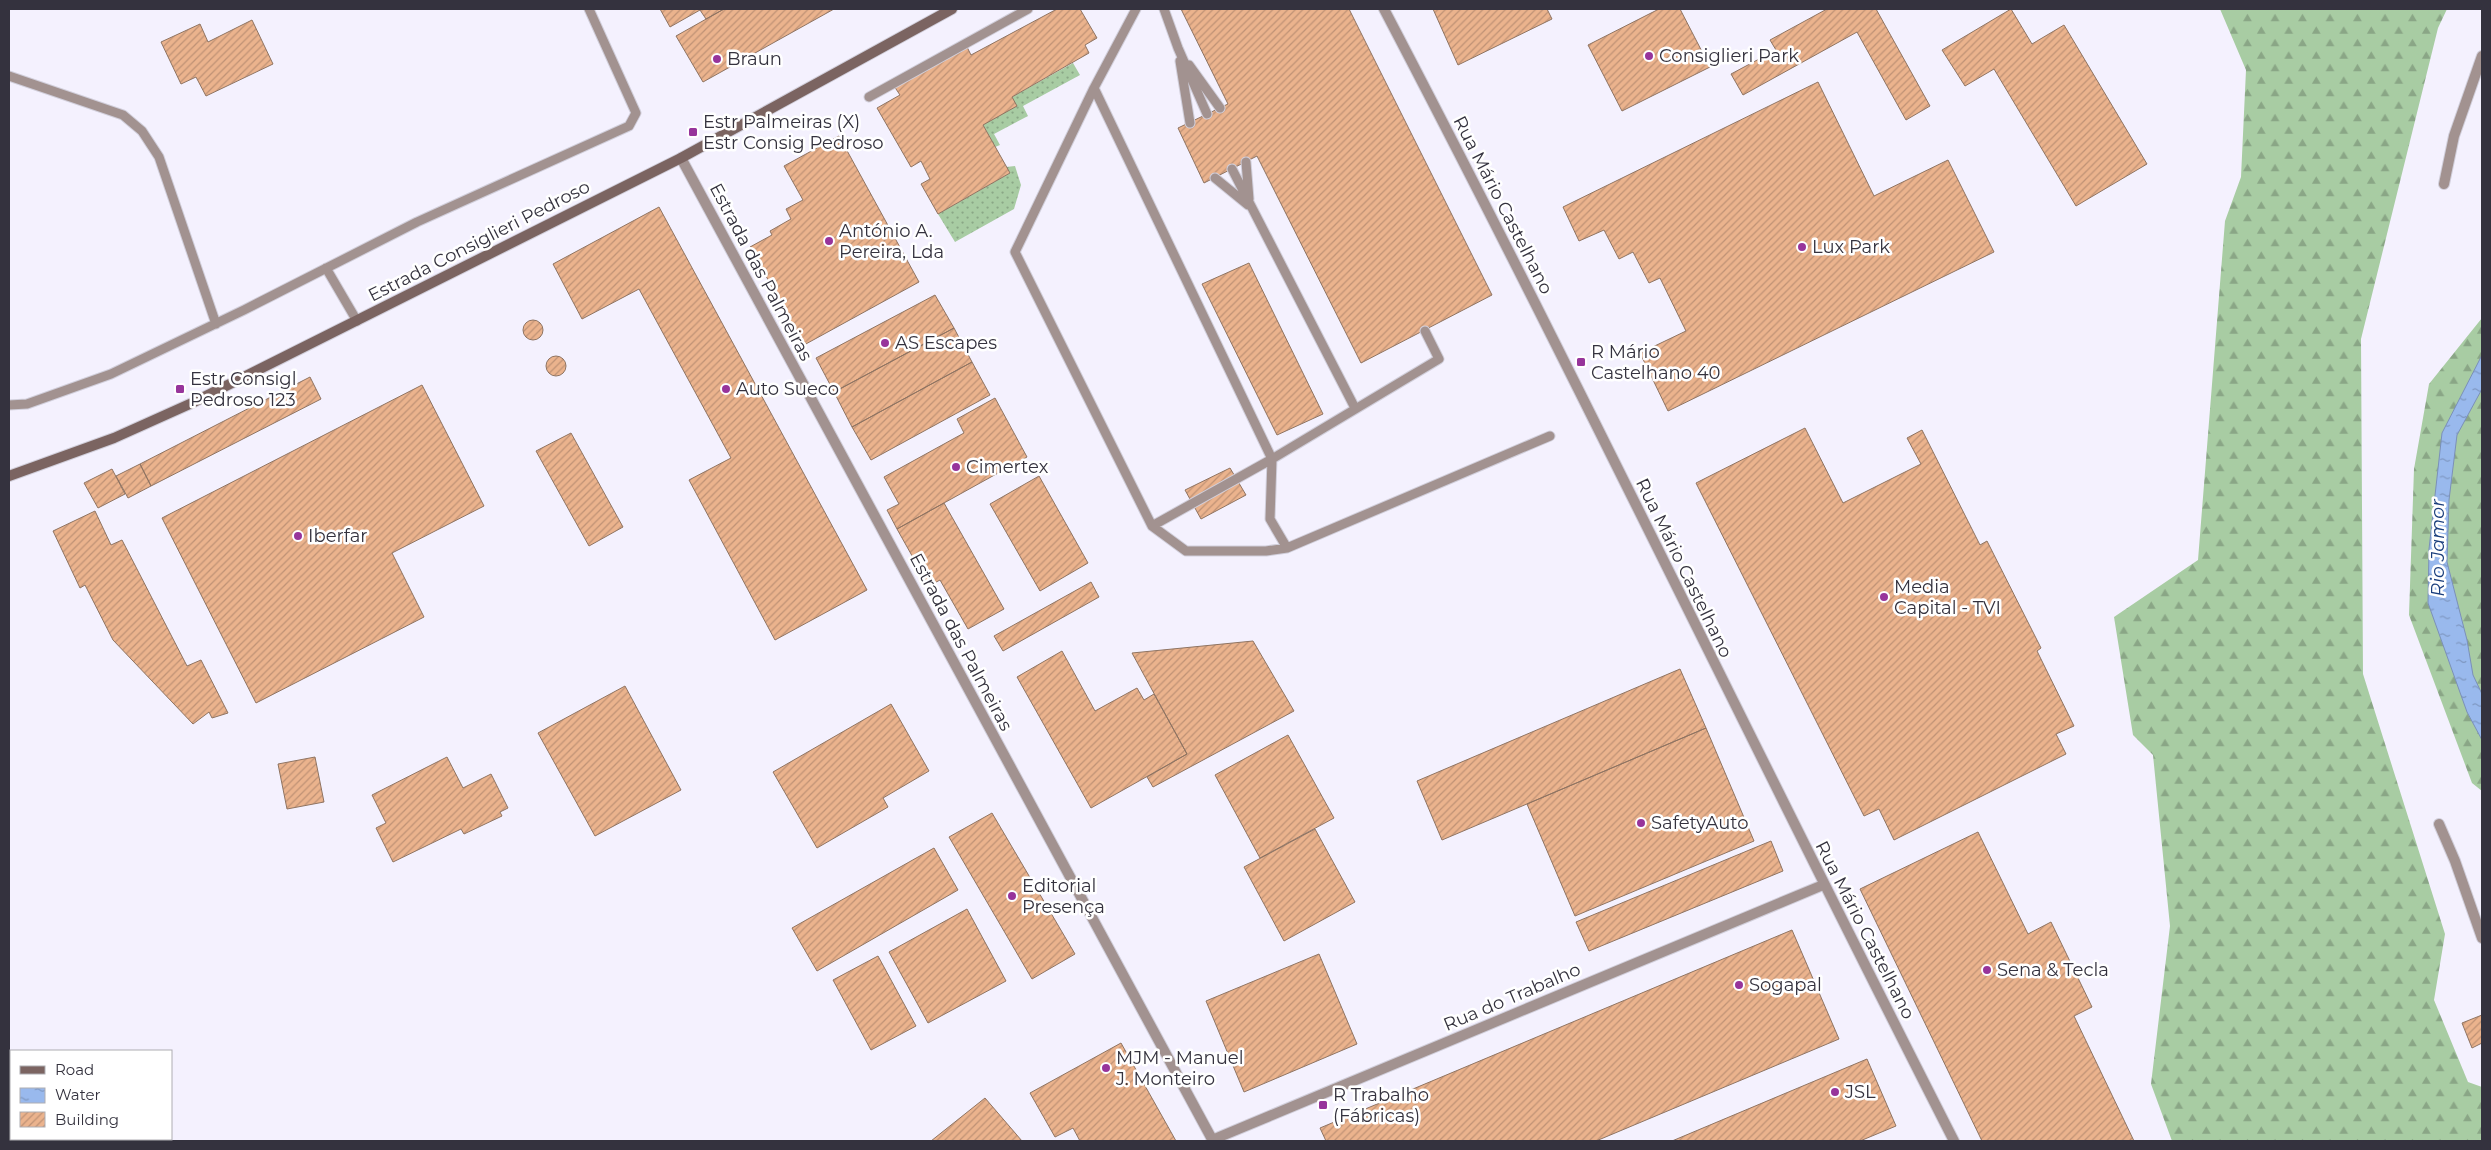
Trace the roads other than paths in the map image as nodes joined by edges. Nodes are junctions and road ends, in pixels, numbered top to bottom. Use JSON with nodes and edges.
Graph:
{"nodes":[{"id":1,"x":590,"y":9,"type":"edge"},
{"id":2,"x":952,"y":9,"type":"edge"},
{"id":3,"x":1028,"y":9,"type":"edge"},
{"id":4,"x":1136,"y":9,"type":"edge"},
{"id":5,"x":1164,"y":9,"type":"edge"},
{"id":6,"x":1384,"y":9,"type":"edge"},
{"id":7,"x":1178,"y":48,"type":"junction"},
{"id":8,"x":2482,"y":56,"type":"edge"},
{"id":9,"x":9,"y":76,"type":"edge"},
{"id":10,"x":1094,"y":88,"type":"junction"},
{"id":11,"x":869,"y":97,"type":"dead end"},
{"id":12,"x":1220,"y":108,"type":"dead end"},
{"id":13,"x":1207,"y":114,"type":"dead end"},
{"id":14,"x":1190,"y":122,"type":"dead end"},
{"id":15,"x":681,"y":158,"type":"junction"},
{"id":16,"x":1246,"y":162,"type":"dead end"},
{"id":17,"x":1232,"y":169,"type":"dead end"},
{"id":18,"x":1214,"y":178,"type":"dead end"},
{"id":19,"x":2444,"y":184,"type":"dead end"},
{"id":20,"x":1250,"y":206,"type":"junction"},
{"id":21,"x":326,"y":268,"type":"junction"},
{"id":22,"x":358,"y":320,"type":"junction"},
{"id":23,"x":216,"y":324,"type":"junction"},
{"id":24,"x":1425,"y":330,"type":"dead end"},
{"id":25,"x":9,"y":405,"type":"edge"},
{"id":26,"x":1354,"y":408,"type":"junction"},
{"id":27,"x":1550,"y":436,"type":"dead end"},
{"id":28,"x":1272,"y":459,"type":"junction"},
{"id":29,"x":9,"y":472,"type":"edge"},
{"id":30,"x":22,"y":472,"type":"junction"},
{"id":31,"x":9,"y":476,"type":"edge"},
{"id":32,"x":1152,"y":526,"type":"junction"},
{"id":33,"x":1287,"y":548,"type":"junction"},
{"id":34,"x":2439,"y":824,"type":"dead end"},
{"id":35,"x":1823,"y":885,"type":"junction"},
{"id":36,"x":2482,"y":938,"type":"edge"},
{"id":37,"x":1213,"y":1141,"type":"edge"},
{"id":38,"x":1954,"y":1141,"type":"edge"}],
"edges":[{"from":1,"to":21,"type":"lane"},
{"from":2,"to":15,"type":"main road","name":"Estrada Consiglieri Pedroso"},
{"from":3,"to":11,"type":"lane"},
{"from":4,"to":10,"type":"lane"},
{"from":5,"to":7,"type":"lane"},
{"from":6,"to":35,"type":"street","name":"Rua Mário Castelhano"},
{"from":7,"to":12,"type":"lane"},
{"from":7,"to":13,"type":"lane"},
{"from":7,"to":14,"type":"lane"},
{"from":8,"to":19,"type":"street"},
{"from":9,"to":23,"type":"lane"},
{"from":10,"to":28,"type":"lane"},
{"from":10,"to":32,"type":"lane"},
{"from":15,"to":22,"type":"main road","name":"Estrada Consiglieri Pedroso"},
{"from":15,"to":37,"type":"street","name":"Estrada das Palmeiras"},
{"from":16,"to":20,"type":"lane"},
{"from":17,"to":20,"type":"lane"},
{"from":18,"to":20,"type":"lane"},
{"from":20,"to":26,"type":"lane"},
{"from":21,"to":22,"type":"lane"},
{"from":21,"to":23,"type":"lane"},
{"from":22,"to":30,"type":"main road","name":"Estrada Consiglieri Pedroso"},
{"from":23,"to":25,"type":"lane"},
{"from":24,"to":26,"type":"lane"},
{"from":26,"to":28,"type":"lane"},
{"from":27,"to":33,"type":"lane"},
{"from":28,"to":32,"type":"lane"},
{"from":28,"to":33,"type":"lane"},
{"from":29,"to":30,"type":"street"},
{"from":30,"to":31,"type":"main road","name":"Estrada Consiglieri Pedroso"},
{"from":32,"to":33,"type":"lane"},
{"from":34,"to":36,"type":"street"},
{"from":35,"to":37,"type":"street","name":"Rua do Trabalho"},
{"from":35,"to":38,"type":"street","name":"Rua Mário Castelhano"}]}
